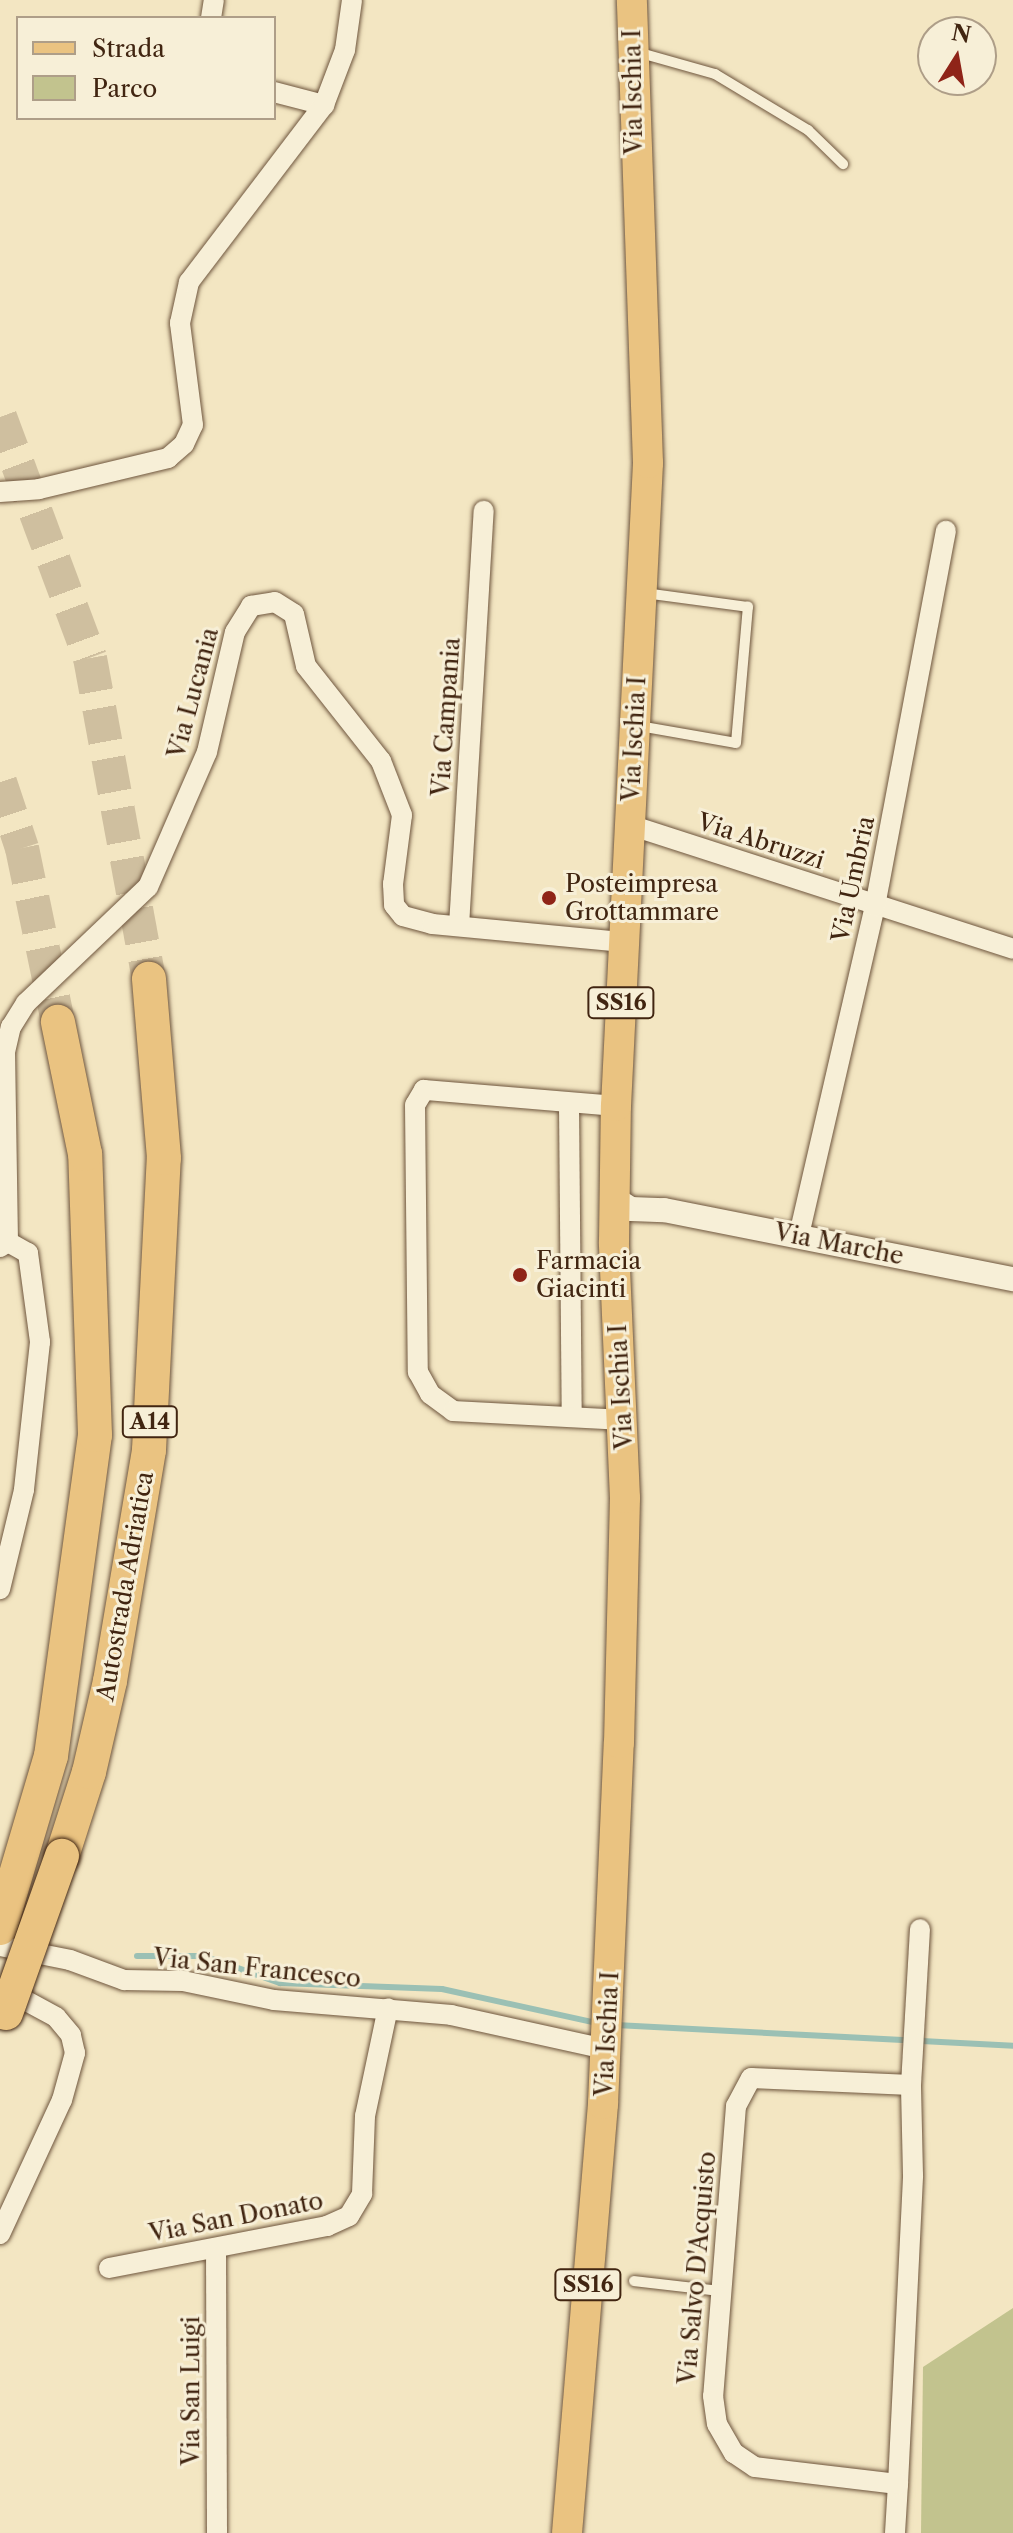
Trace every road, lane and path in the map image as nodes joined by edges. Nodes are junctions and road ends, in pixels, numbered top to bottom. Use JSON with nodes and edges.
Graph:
{"nodes":[{"id":1,"x":352,"y":0,"type":"edge"},
{"id":2,"x":632,"y":0,"type":"edge"},
{"id":3,"x":631,"y":51,"type":"junction"},
{"id":4,"x":276,"y":93,"type":"edge"},
{"id":5,"x":324,"y":105,"type":"junction"},
{"id":6,"x":843,"y":164,"type":"dead end"},
{"id":7,"x":0,"y":492,"type":"edge"},
{"id":8,"x":484,"y":511,"type":"dead end"},
{"id":9,"x":946,"y":531,"type":"dead end"},
{"id":10,"x":642,"y":593,"type":"junction"},
{"id":11,"x":633,"y":725,"type":"junction"},
{"id":12,"x":630,"y":825,"type":"junction"},
{"id":13,"x":875,"y":906,"type":"junction"},
{"id":14,"x":459,"y":926,"type":"junction"},
{"id":15,"x":624,"y":942,"type":"junction"},
{"id":16,"x":1013,"y":949,"type":"edge"},
{"id":17,"x":149,"y":979,"type":"tunnel mouth"},
{"id":18,"x":58,"y":1022,"type":"tunnel mouth"},
{"id":19,"x":569,"y":1103,"type":"junction"},
{"id":20,"x":616,"y":1106,"type":"junction"},
{"id":21,"x":615,"y":1199,"type":"junction"},
{"id":22,"x":799,"y":1235,"type":"junction"},
{"id":23,"x":4,"y":1245,"type":"edge"},
{"id":24,"x":1013,"y":1279,"type":"edge"},
{"id":25,"x":572,"y":1417,"type":"junction"},
{"id":26,"x":624,"y":1420,"type":"junction"},
{"id":27,"x":0,"y":1589,"type":"edge"},
{"id":28,"x":0,"y":1928,"type":"edge"},
{"id":29,"x":920,"y":1929,"type":"dead end"},
{"id":30,"x":0,"y":1946,"type":"edge"},
{"id":31,"x":388,"y":2008,"type":"junction"},
{"id":32,"x":2,"y":2011,"type":"edge"},
{"id":33,"x":607,"y":2043,"type":"junction"},
{"id":34,"x":911,"y":2085,"type":"junction"},
{"id":35,"x":0,"y":2234,"type":"edge"},
{"id":36,"x":216,"y":2248,"type":"junction"},
{"id":37,"x":109,"y":2268,"type":"dead end"},
{"id":38,"x":634,"y":2281,"type":"dead end"},
{"id":39,"x":721,"y":2291,"type":"junction"},
{"id":40,"x":898,"y":2484,"type":"junction"},
{"id":41,"x":217,"y":2533,"type":"edge"},
{"id":42,"x":567,"y":2533,"type":"edge"},
{"id":43,"x":895,"y":2533,"type":"edge"}],
"edges":[{"from":1,"to":5,"type":"street"},
{"from":2,"to":3,"type":"main road","name":"Via Ischia I","number":"SS16"},
{"from":3,"to":6,"type":"lane"},
{"from":3,"to":10,"type":"main road","name":"Via Ischia I","number":"SS16"},
{"from":4,"to":5,"type":"street"},
{"from":5,"to":7,"type":"street"},
{"from":8,"to":14,"type":"street","name":"Via Campania"},
{"from":9,"to":13,"type":"street","name":"Via Umbria"},
{"from":10,"to":11,"type":"main road","name":"Via Ischia I","number":"SS16"},
{"from":10,"to":11,"type":"lane"},
{"from":11,"to":12,"type":"main road","name":"Via Ischia I","number":"SS16"},
{"from":12,"to":13,"type":"street","name":"Via Abruzzi"},
{"from":12,"to":15,"type":"main road","name":"Via Ischia I","number":"SS16"},
{"from":13,"to":16,"type":"street","name":"Via Abruzzi"},
{"from":13,"to":22,"type":"street","name":"Via Umbria"},
{"from":14,"to":15,"type":"street","name":"Via Lucania"},
{"from":14,"to":23,"type":"street","name":"Via Lucania"},
{"from":15,"to":20,"type":"main road","name":"Via Ischia I","number":"SS16"},
{"from":17,"to":32,"type":"highway","name":"Autostrada Adriatica","number":"A14","bridge":true},
{"from":18,"to":28,"type":"highway","name":"Autostrada Adriatica","number":"A14"},
{"from":19,"to":20,"type":"street"},
{"from":19,"to":25,"type":"street"},
{"from":19,"to":25,"type":"street"},
{"from":20,"to":21,"type":"main road","name":"Via Ischia I","number":"SS16"},
{"from":21,"to":22,"type":"street","name":"Via Marche"},
{"from":21,"to":26,"type":"main road","name":"Via Ischia I","number":"SS16"},
{"from":22,"to":24,"type":"street","name":"Via Marche"},
{"from":23,"to":27,"type":"street"},
{"from":25,"to":26,"type":"street"},
{"from":26,"to":33,"type":"main road","name":"Via Ischia I","number":"SS16"},
{"from":29,"to":34,"type":"street"},
{"from":30,"to":31,"type":"street","name":"Via San Francesco"},
{"from":31,"to":33,"type":"street","name":"Via San Francesco"},
{"from":31,"to":36,"type":"street","name":"Via San Donato"},
{"from":32,"to":35,"type":"street"},
{"from":33,"to":42,"type":"main road","name":"Via Ischia I","number":"SS16"},
{"from":34,"to":39,"type":"street","name":"Via Salvo D'Acquisto"},
{"from":34,"to":40,"type":"street"},
{"from":36,"to":37,"type":"street","name":"Via San Donato"},
{"from":36,"to":41,"type":"street","name":"Via San Luigi"},
{"from":38,"to":39,"type":"lane"},
{"from":39,"to":40,"type":"street","name":"Via Salvo D'Acquisto"},
{"from":40,"to":43,"type":"street"}]}
